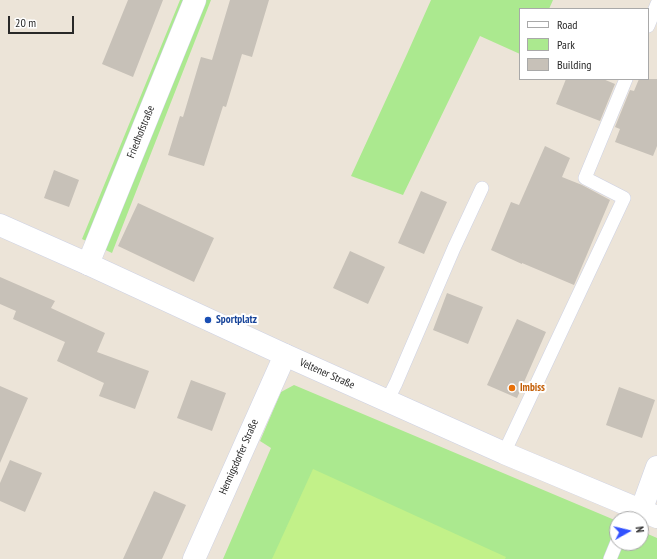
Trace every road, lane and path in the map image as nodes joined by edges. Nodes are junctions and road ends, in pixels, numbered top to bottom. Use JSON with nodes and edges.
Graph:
{"nodes":[{"id":1,"x":195,"y":0,"type":"edge"},
{"id":2,"x":657,"y":4,"type":"edge"},
{"id":3,"x":649,"y":24,"type":"edge"},
{"id":4,"x":626,"y":80,"type":"edge"},
{"id":5,"x":482,"y":188,"type":"dead end"},
{"id":6,"x":0,"y":225,"type":"edge"},
{"id":7,"x":88,"y":264,"type":"junction"},
{"id":8,"x":285,"y":355,"type":"junction"},
{"id":9,"x":387,"y":401,"type":"junction"},
{"id":10,"x":504,"y":453,"type":"junction"},
{"id":11,"x":657,"y":467,"type":"edge"},
{"id":12,"x":632,"y":511,"type":"edge"},
{"id":13,"x":640,"y":511,"type":"edge"},
{"id":14,"x":194,"y":559,"type":"edge"}],
"edges":[{"from":1,"to":7,"type":"main road","name":"Friedhofstraße"},
{"from":2,"to":3,"type":"lane"},
{"from":4,"to":10,"type":"lane"},
{"from":5,"to":9,"type":"lane"},
{"from":6,"to":7,"type":"main road","name":"Veltener Straße"},
{"from":7,"to":8,"type":"main road","name":"Veltener Straße"},
{"from":8,"to":9,"type":"main road","name":"Veltener Straße"},
{"from":8,"to":14,"type":"main road","name":"Hennigsdorfer Straße"},
{"from":9,"to":10,"type":"main road","name":"Veltener Straße"},
{"from":10,"to":12,"type":"main road","name":"Veltener Straße"},
{"from":11,"to":13,"type":"main road"}]}
